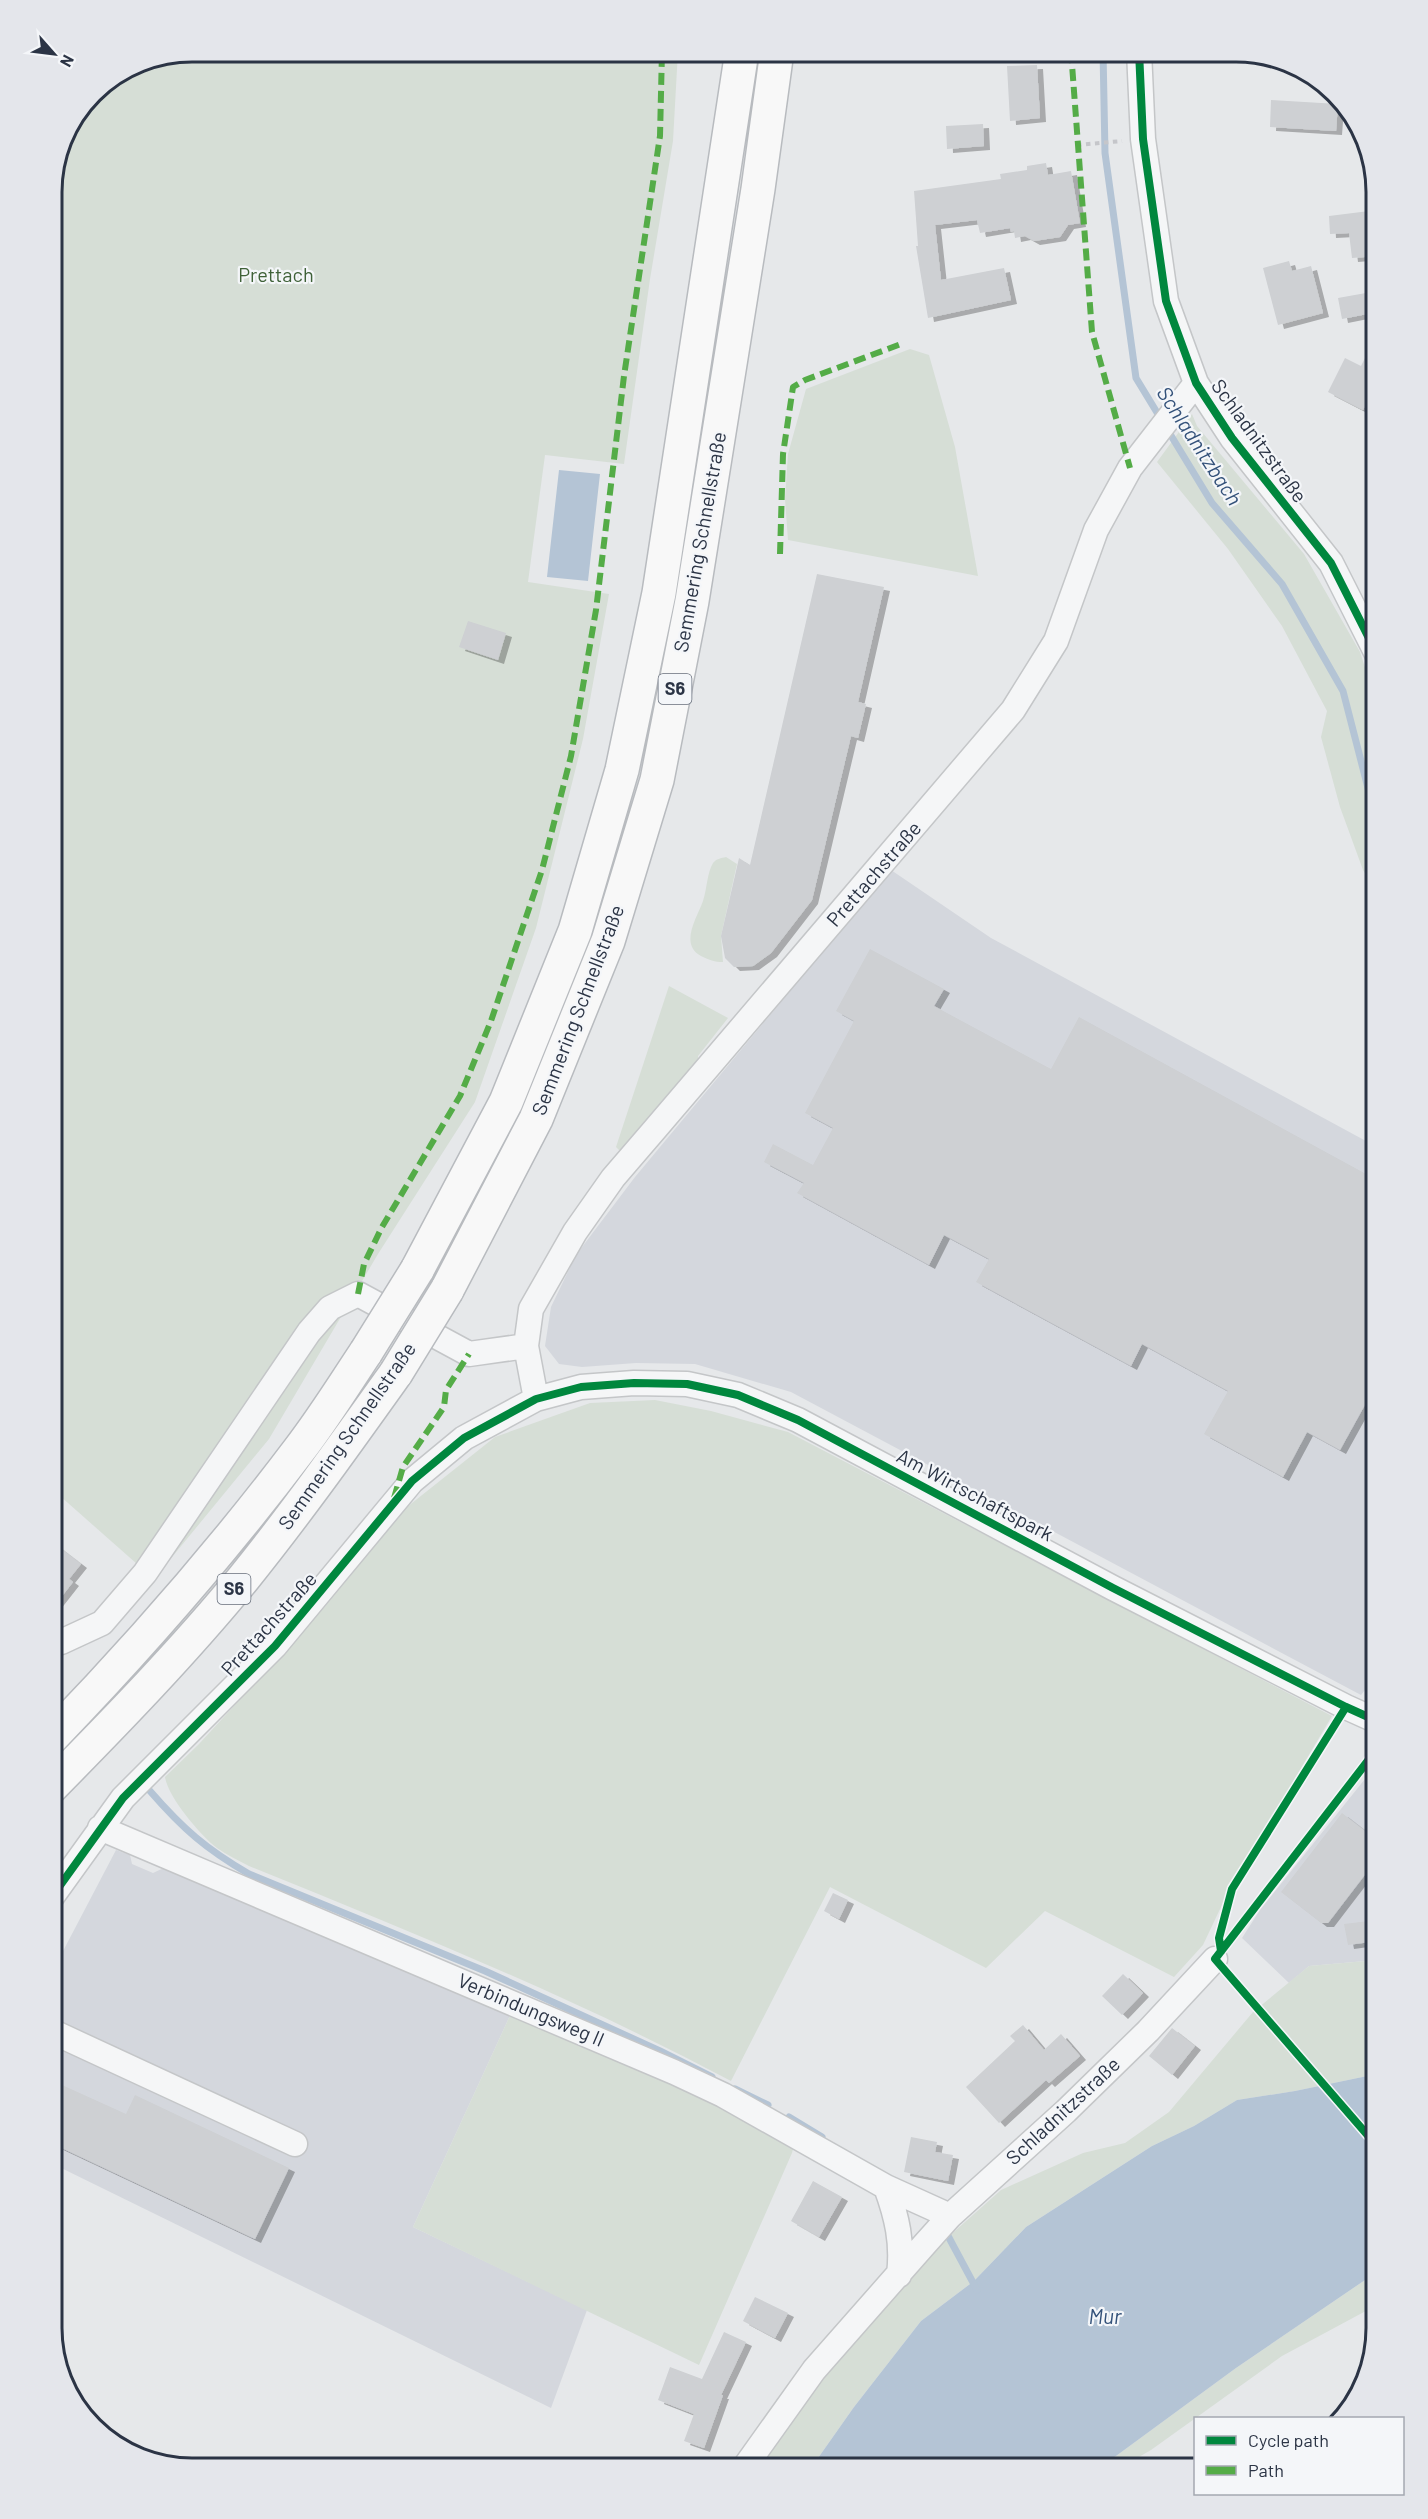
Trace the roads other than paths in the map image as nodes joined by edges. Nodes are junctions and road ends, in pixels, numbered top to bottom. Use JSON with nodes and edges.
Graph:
{"nodes":[{"id":1,"x":740,"y":62,"type":"edge"},
{"id":2,"x":775,"y":62,"type":"edge"},
{"id":3,"x":1140,"y":62,"type":"edge"},
{"id":4,"x":1189,"y":392,"type":"junction"},
{"id":5,"x":1366,"y":632,"type":"edge"},
{"id":6,"x":526,"y":1346,"type":"junction"},
{"id":7,"x":536,"y":1400,"type":"junction"},
{"id":8,"x":62,"y":1642,"type":"edge"},
{"id":9,"x":1366,"y":1716,"type":"edge"},
{"id":10,"x":62,"y":1726,"type":"edge"},
{"id":11,"x":62,"y":1776,"type":"edge"},
{"id":12,"x":100,"y":1828,"type":"junction"},
{"id":13,"x":62,"y":1882,"type":"edge"},
{"id":14,"x":1215,"y":1959,"type":"dead end"},
{"id":15,"x":62,"y":2036,"type":"edge"},
{"id":16,"x":295,"y":2144,"type":"dead end"},
{"id":17,"x":886,"y":2187,"type":"junction"},
{"id":18,"x":950,"y":2216,"type":"junction"},
{"id":19,"x":899,"y":2275,"type":"junction"},
{"id":20,"x":751,"y":2458,"type":"edge"}],
"edges":[{"from":1,"to":10,"type":"highway","name":"Semmering Schnellstraße","number":"S6","bridge":true},
{"from":2,"to":11,"type":"highway","name":"Semmering Schnellstraße","number":"S6","bridge":true},
{"from":3,"to":4,"type":"street","name":"Schladnitzstraße"},
{"from":4,"to":5,"type":"street","name":"Schladnitzstraße"},
{"from":4,"to":6,"type":"street","name":"Prettachstraße"},
{"from":6,"to":7,"type":"street","name":"Prettachstraße"},
{"from":6,"to":8,"type":"street"},
{"from":7,"to":9,"type":"street","name":"Am Wirtschaftspark"},
{"from":7,"to":12,"type":"street","name":"Prettachstraße"},
{"from":12,"to":13,"type":"street","name":"Prettachstraße"},
{"from":12,"to":17,"type":"street","name":"Verbindungsweg II"},
{"from":14,"to":18,"type":"street","name":"Schladnitzstraße"},
{"from":15,"to":16,"type":"street"},
{"from":17,"to":18,"type":"street","name":"Verbindungsweg II"},
{"from":17,"to":19,"type":"street"},
{"from":18,"to":19,"type":"street","name":"Schladnitzstraße"},
{"from":19,"to":20,"type":"street","name":"Schladnitzstraße"}]}
